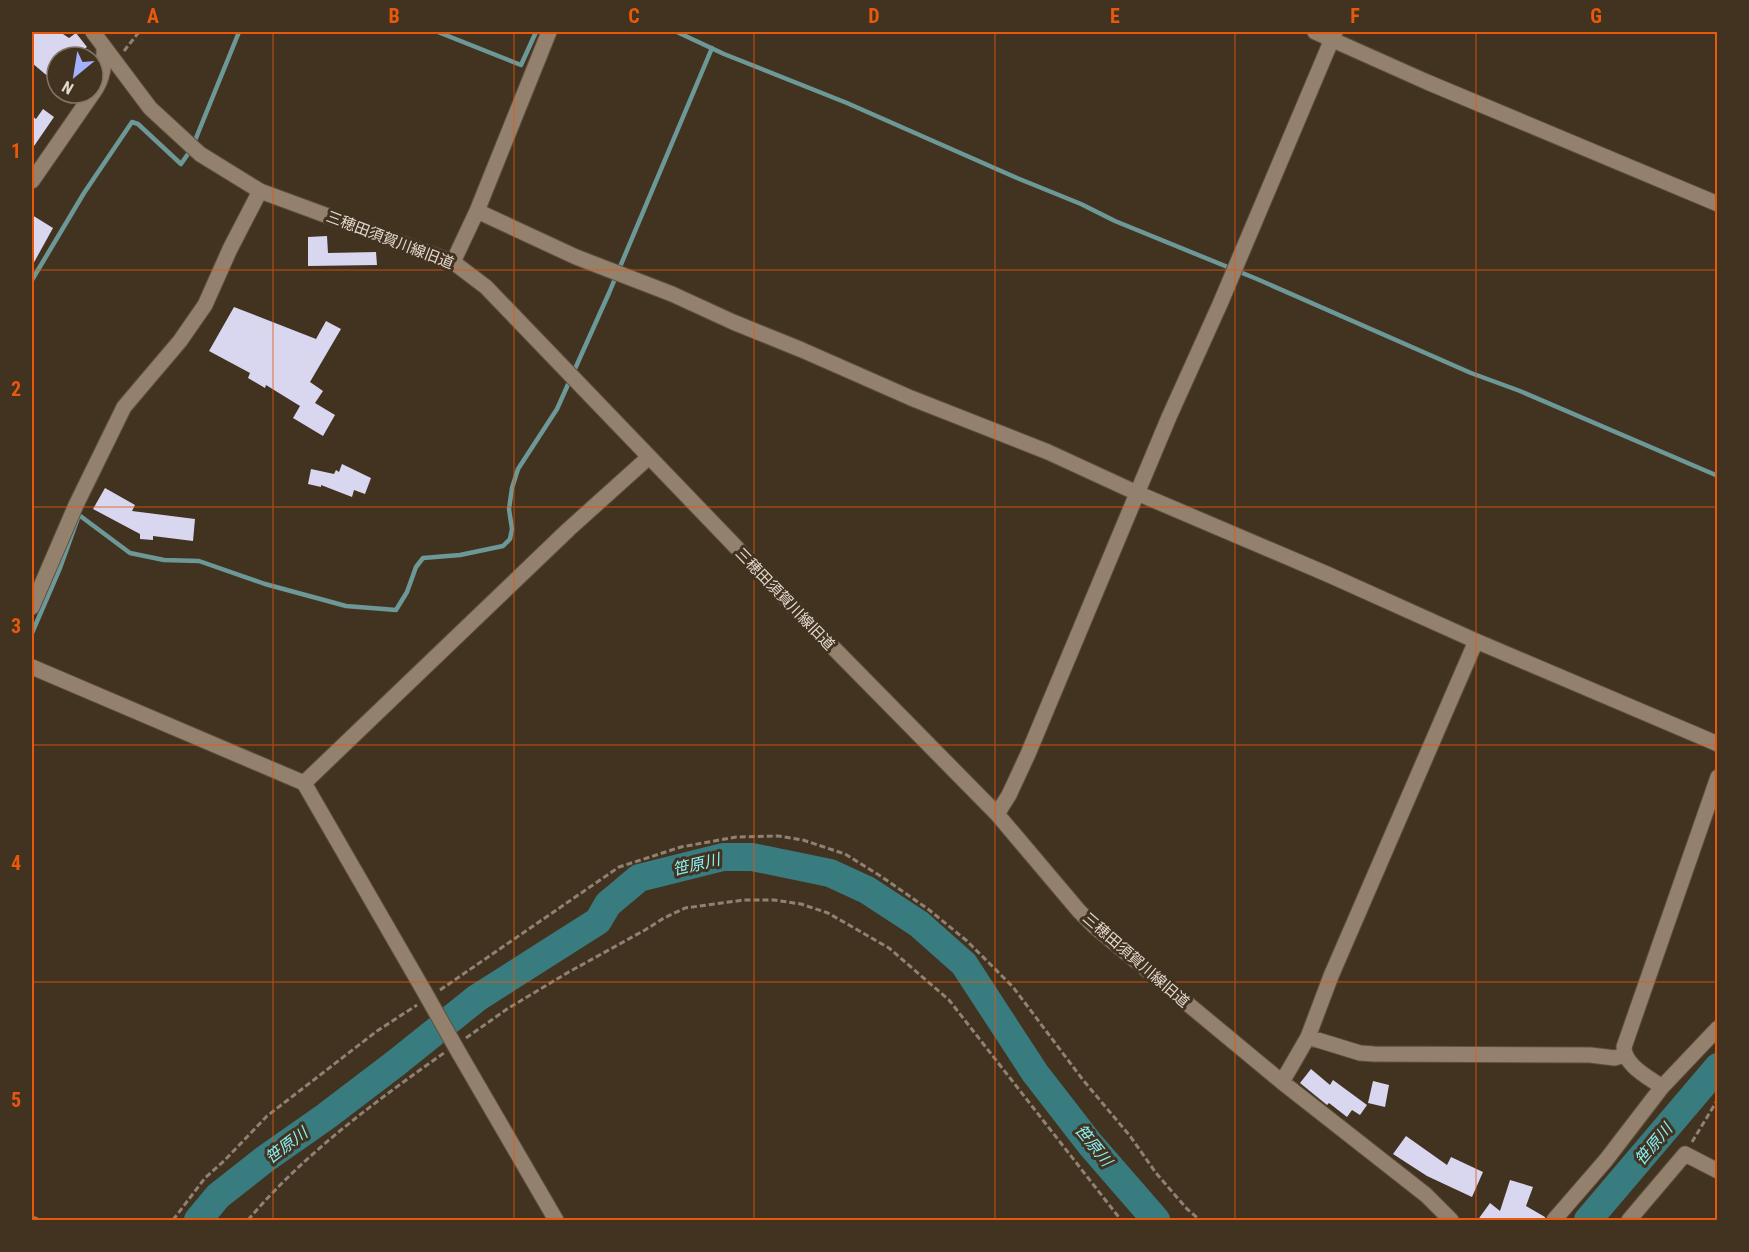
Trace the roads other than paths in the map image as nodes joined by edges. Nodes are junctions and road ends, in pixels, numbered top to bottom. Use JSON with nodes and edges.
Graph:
{"nodes":[{"id":1,"x":93,"y":32,"type":"edge"},
{"id":2,"x":549,"y":32,"type":"edge"},
{"id":3,"x":1315,"y":32,"type":"edge"},
{"id":4,"x":1334,"y":35,"type":"edge"},
{"id":5,"x":103,"y":45,"type":"edge"},
{"id":6,"x":105,"y":48,"type":"edge"},
{"id":7,"x":84,"y":105,"type":"edge"},
{"id":8,"x":34,"y":171,"type":"edge"},
{"id":9,"x":260,"y":191,"type":"junction"},
{"id":10,"x":1718,"y":204,"type":"edge"},
{"id":11,"x":477,"y":211,"type":"junction"},
{"id":12,"x":453,"y":262,"type":"junction"},
{"id":13,"x":649,"y":457,"type":"junction"},
{"id":14,"x":1137,"y":494,"type":"junction"},
{"id":15,"x":32,"y":607,"type":"edge"},
{"id":16,"x":1476,"y":641,"type":"junction"},
{"id":17,"x":32,"y":667,"type":"edge"},
{"id":18,"x":1718,"y":744,"type":"edge"},
{"id":19,"x":1718,"y":777,"type":"edge"},
{"id":20,"x":304,"y":783,"type":"junction"},
{"id":21,"x":997,"y":814,"type":"junction"},
{"id":22,"x":1718,"y":1028,"type":"edge"},
{"id":23,"x":1308,"y":1037,"type":"junction"},
{"id":24,"x":1624,"y":1055,"type":"junction"},
{"id":25,"x":1282,"y":1083,"type":"junction"},
{"id":26,"x":1662,"y":1087,"type":"junction"},
{"id":27,"x":1718,"y":1171,"type":"edge"},
{"id":28,"x":556,"y":1221,"type":"edge"},
{"id":29,"x":1450,"y":1221,"type":"edge"},
{"id":30,"x":1554,"y":1221,"type":"edge"},
{"id":31,"x":1629,"y":1221,"type":"edge"}],
"edges":[{"from":1,"to":5,"type":"street","name":"三穂田須賀川線旧道"},
{"from":2,"to":11,"type":"street"},
{"from":3,"to":4,"type":"street"},
{"from":4,"to":10,"type":"street"},
{"from":4,"to":14,"type":"street"},
{"from":6,"to":9,"type":"street","name":"三穂田須賀川線旧道"},
{"from":7,"to":8,"type":"street"},
{"from":9,"to":12,"type":"street","name":"三穂田須賀川線旧道"},
{"from":9,"to":15,"type":"street"},
{"from":11,"to":12,"type":"street"},
{"from":11,"to":14,"type":"street"},
{"from":12,"to":13,"type":"street","name":"三穂田須賀川線旧道"},
{"from":13,"to":20,"type":"street"},
{"from":13,"to":21,"type":"street","name":"三穂田須賀川線旧道"},
{"from":14,"to":16,"type":"street"},
{"from":14,"to":21,"type":"street"},
{"from":16,"to":18,"type":"street"},
{"from":16,"to":23,"type":"street"},
{"from":17,"to":20,"type":"street"},
{"from":19,"to":24,"type":"street"},
{"from":20,"to":28,"type":"street","bridge":true},
{"from":21,"to":25,"type":"street","name":"三穂田須賀川線旧道"},
{"from":22,"to":26,"type":"street"},
{"from":23,"to":24,"type":"street"},
{"from":23,"to":25,"type":"street"},
{"from":24,"to":26,"type":"street"},
{"from":25,"to":29,"type":"street","name":"三穂田須賀川線旧道"},
{"from":26,"to":30,"type":"street"},
{"from":27,"to":31,"type":"street"}]}
